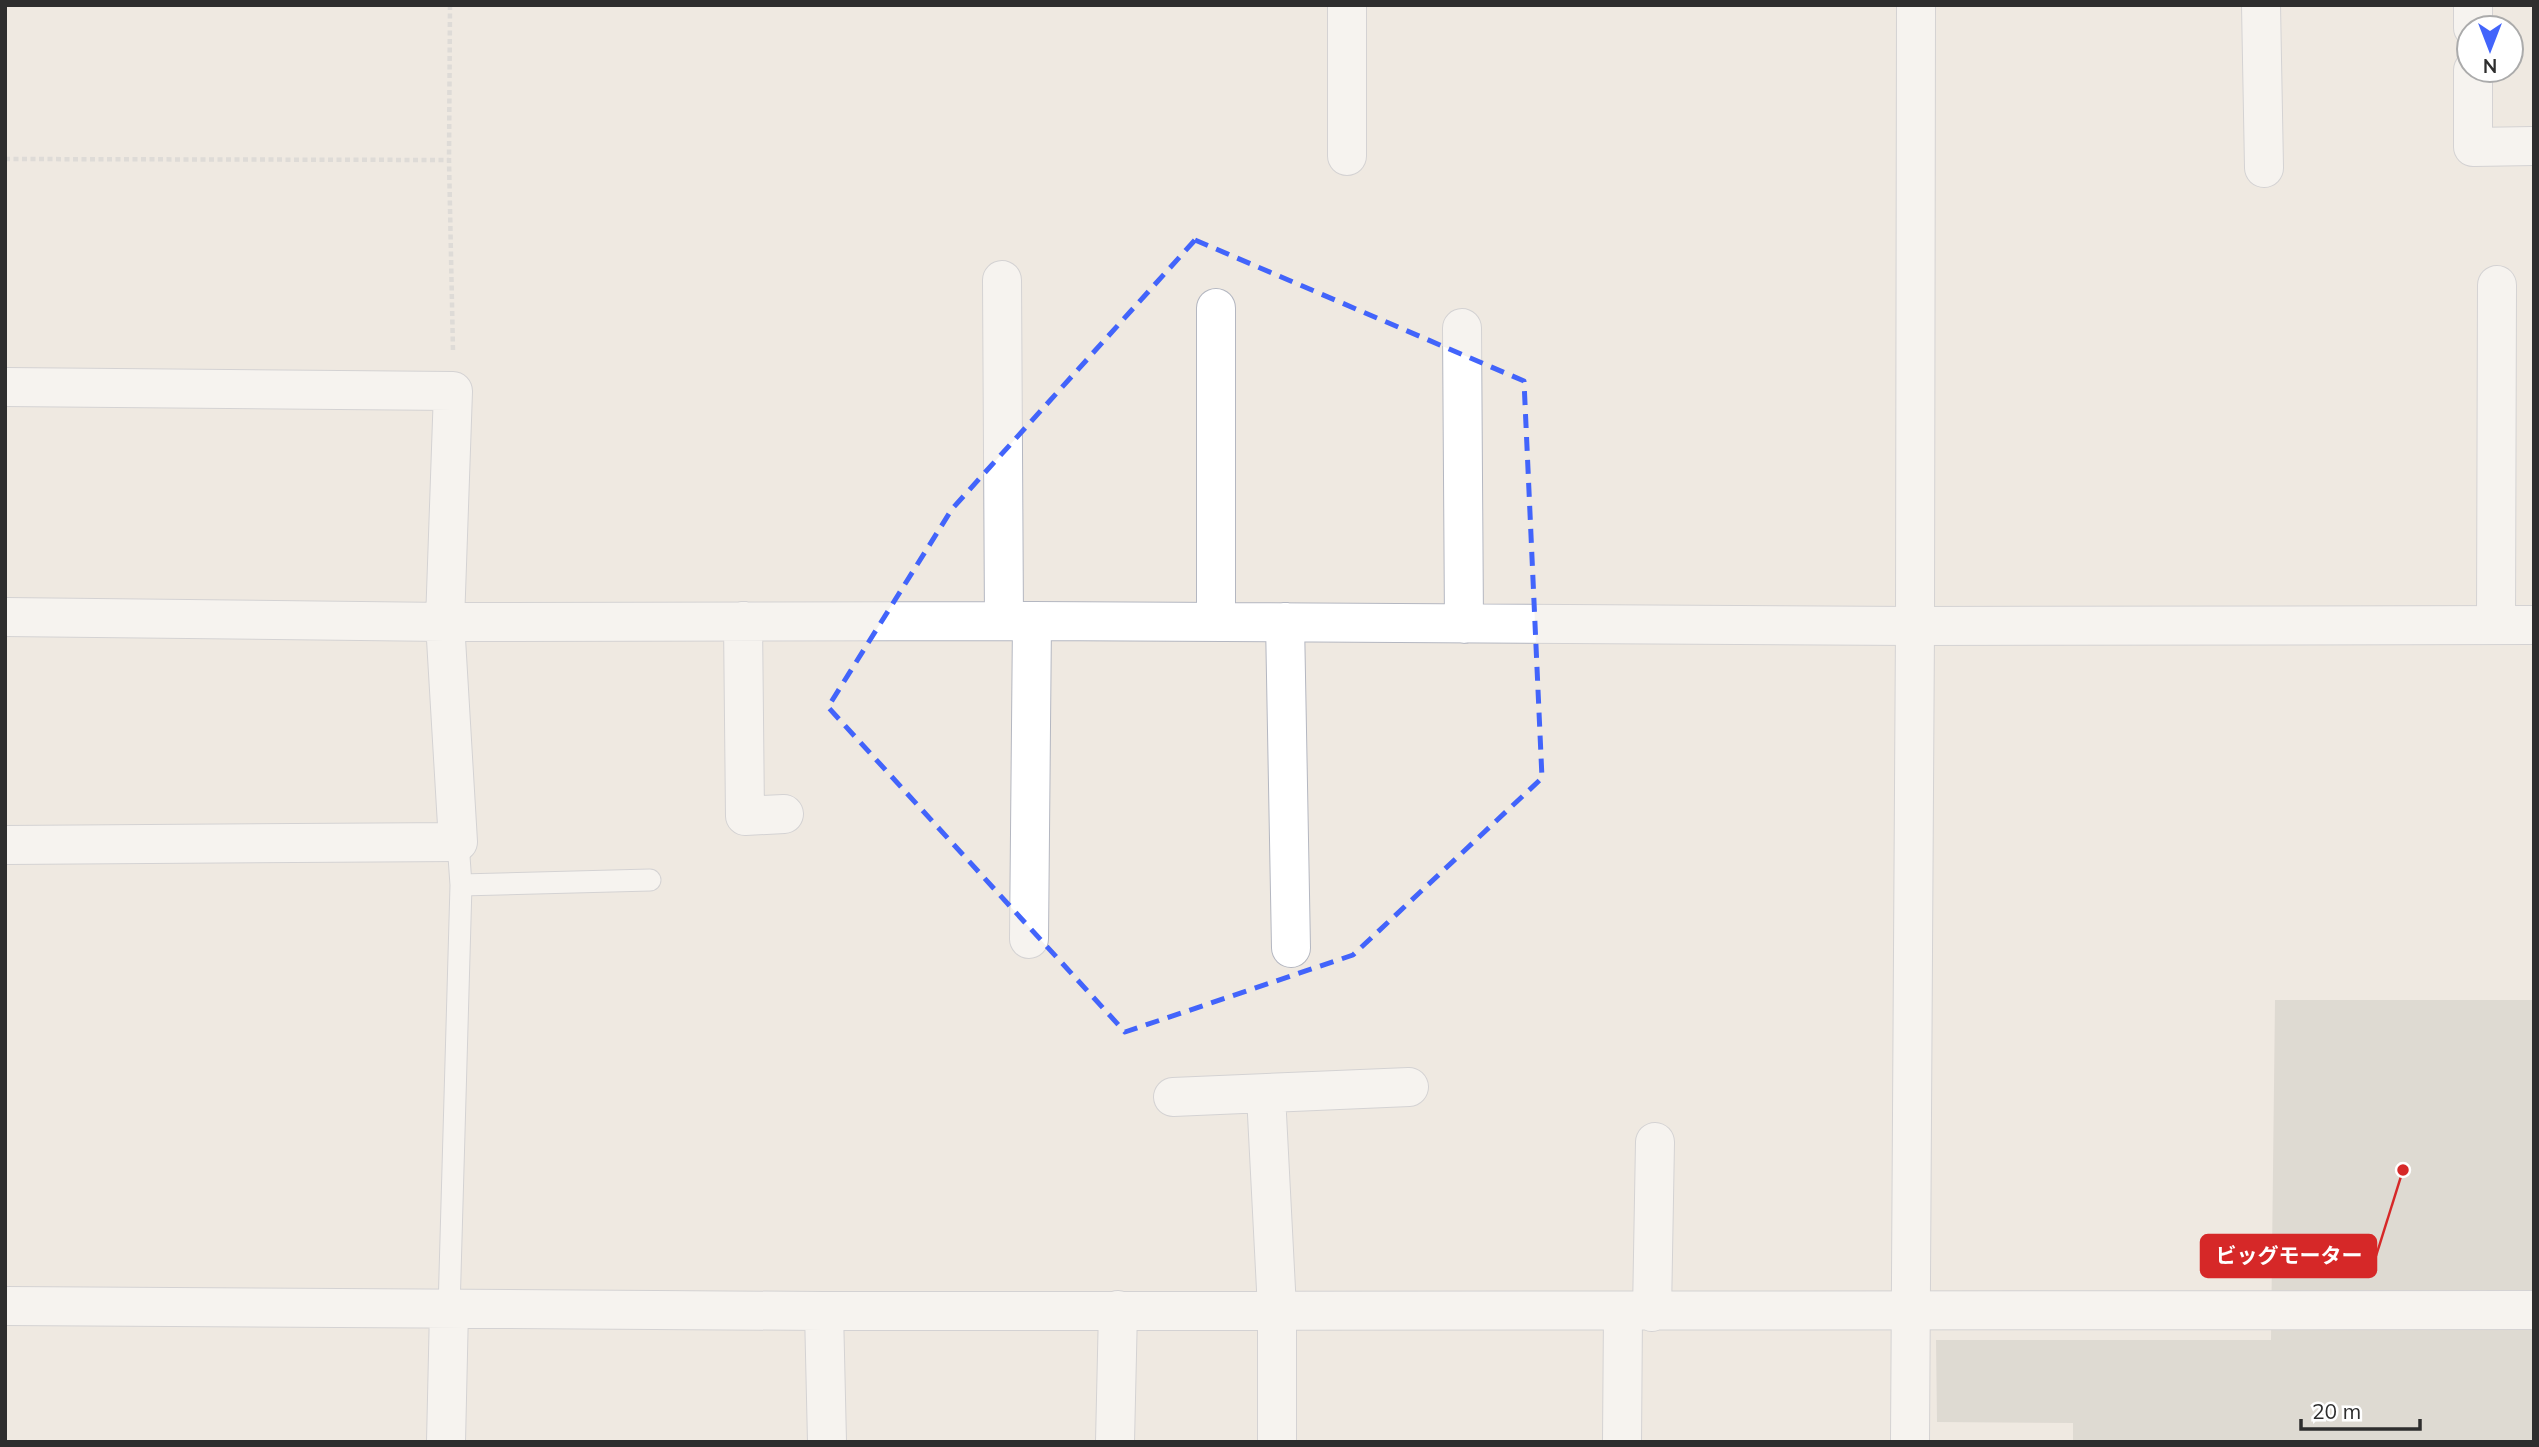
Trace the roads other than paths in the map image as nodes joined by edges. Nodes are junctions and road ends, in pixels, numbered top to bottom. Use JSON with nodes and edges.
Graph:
{"nodes":[{"id":1,"x":1347,"y":5,"type":"edge"},
{"id":2,"x":1916,"y":5,"type":"edge"},
{"id":3,"x":2261,"y":5,"type":"edge"},
{"id":4,"x":2473,"y":84,"type":"edge"},
{"id":5,"x":2534,"y":146,"type":"edge"},
{"id":6,"x":1347,"y":156,"type":"dead end"},
{"id":7,"x":2264,"y":168,"type":"dead end"},
{"id":8,"x":1002,"y":279,"type":"dead end"},
{"id":9,"x":2497,"y":285,"type":"dead end"},
{"id":10,"x":1216,"y":308,"type":"dead end"},
{"id":11,"x":1462,"y":328,"type":"dead end"},
{"id":12,"x":5,"y":387,"type":"edge"},
{"id":13,"x":5,"y":617,"type":"edge"},
{"id":14,"x":743,"y":621,"type":"junction"},
{"id":15,"x":1018,"y":621,"type":"junction"},
{"id":16,"x":445,"y":622,"type":"junction"},
{"id":17,"x":1216,"y":622,"type":"junction"},
{"id":18,"x":1285,"y":622,"type":"junction"},
{"id":19,"x":1464,"y":624,"type":"junction"},
{"id":20,"x":2496,"y":624,"type":"junction"},
{"id":21,"x":2534,"y":625,"type":"edge"},
{"id":22,"x":1915,"y":626,"type":"junction"},
{"id":23,"x":784,"y":814,"type":"dead end"},
{"id":24,"x":458,"y":842,"type":"junction"},
{"id":25,"x":5,"y":845,"type":"edge"},
{"id":26,"x":650,"y":880,"type":"dead end"},
{"id":27,"x":461,"y":885,"type":"junction"},
{"id":28,"x":1029,"y":939,"type":"dead end"},
{"id":29,"x":1291,"y":948,"type":"dead end"},
{"id":30,"x":1409,"y":1087,"type":"dead end"},
{"id":31,"x":1266,"y":1095,"type":"junction"},
{"id":32,"x":1173,"y":1097,"type":"dead end"},
{"id":33,"x":1654,"y":1142,"type":"dead end"},
{"id":34,"x":5,"y":1306,"type":"edge"},
{"id":35,"x":1277,"y":1309,"type":"junction"},
{"id":36,"x":449,"y":1310,"type":"junction"},
{"id":37,"x":1118,"y":1310,"type":"junction"},
{"id":38,"x":2534,"y":1310,"type":"edge"},
{"id":39,"x":824,"y":1311,"type":"junction"},
{"id":40,"x":1912,"y":1311,"type":"junction"},
{"id":41,"x":1637,"y":1312,"type":"junction"},
{"id":42,"x":446,"y":1442,"type":"edge"},
{"id":43,"x":827,"y":1442,"type":"edge"},
{"id":44,"x":1115,"y":1442,"type":"edge"},
{"id":45,"x":1278,"y":1442,"type":"edge"},
{"id":46,"x":1622,"y":1442,"type":"edge"},
{"id":47,"x":1910,"y":1442,"type":"edge"}],
"edges":[{"from":1,"to":6,"type":"street"},
{"from":2,"to":22,"type":"street"},
{"from":3,"to":7,"type":"street"},
{"from":4,"to":5,"type":"street"},
{"from":8,"to":15,"type":"street"},
{"from":9,"to":20,"type":"street"},
{"from":10,"to":17,"type":"street"},
{"from":11,"to":19,"type":"street"},
{"from":12,"to":16,"type":"street"},
{"from":13,"to":16,"type":"street"},
{"from":14,"to":15,"type":"street"},
{"from":14,"to":16,"type":"street"},
{"from":14,"to":23,"type":"street"},
{"from":15,"to":17,"type":"street"},
{"from":15,"to":28,"type":"street"},
{"from":16,"to":24,"type":"street"},
{"from":17,"to":18,"type":"street"},
{"from":18,"to":19,"type":"street"},
{"from":18,"to":29,"type":"street"},
{"from":19,"to":22,"type":"street"},
{"from":20,"to":21,"type":"street"},
{"from":20,"to":22,"type":"street"},
{"from":22,"to":40,"type":"street"},
{"from":24,"to":25,"type":"street"},
{"from":24,"to":27,"type":"lane"},
{"from":26,"to":27,"type":"lane"},
{"from":27,"to":36,"type":"lane"},
{"from":30,"to":31,"type":"street"},
{"from":31,"to":32,"type":"street"},
{"from":31,"to":35,"type":"street"},
{"from":33,"to":41,"type":"street"},
{"from":34,"to":36,"type":"street"},
{"from":35,"to":37,"type":"street"},
{"from":35,"to":41,"type":"street"},
{"from":35,"to":45,"type":"street"},
{"from":36,"to":39,"type":"street"},
{"from":36,"to":42,"type":"street"},
{"from":37,"to":39,"type":"street"},
{"from":37,"to":44,"type":"street"},
{"from":38,"to":40,"type":"street"},
{"from":39,"to":43,"type":"street"},
{"from":40,"to":41,"type":"street"},
{"from":40,"to":47,"type":"street"},
{"from":41,"to":46,"type":"street"}]}
